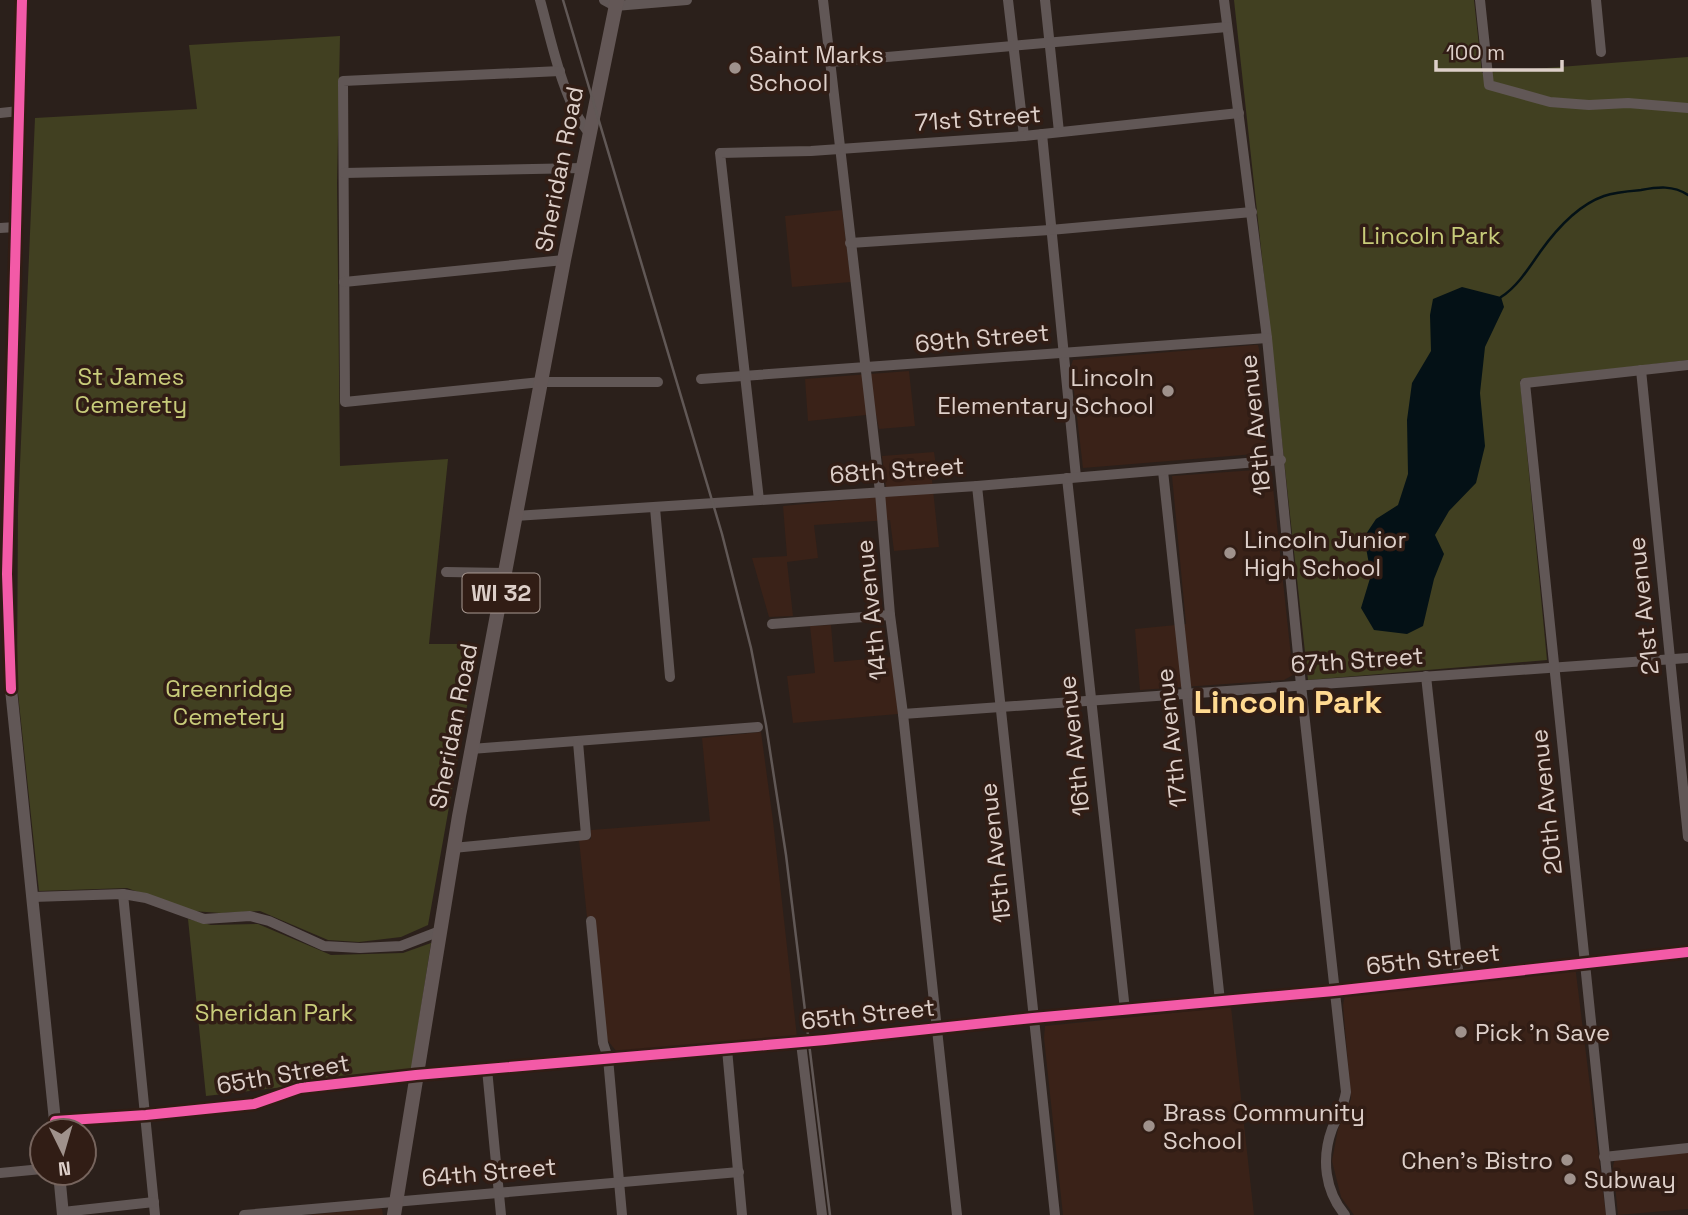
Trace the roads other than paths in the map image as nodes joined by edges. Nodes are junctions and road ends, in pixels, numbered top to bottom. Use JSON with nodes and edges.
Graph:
{"nodes":[{"id":1,"x":22,"y":0,"type":"edge"},
{"id":2,"x":540,"y":0,"type":"edge"},
{"id":3,"x":687,"y":0,"type":"edge"},
{"id":4,"x":823,"y":0,"type":"edge"},
{"id":5,"x":1008,"y":0,"type":"edge"},
{"id":6,"x":1045,"y":0,"type":"edge"},
{"id":7,"x":1224,"y":0,"type":"edge"},
{"id":8,"x":1480,"y":0,"type":"edge"},
{"id":9,"x":1596,"y":0,"type":"edge"},
{"id":10,"x":612,"y":2,"type":"edge"},
{"id":11,"x":1227,"y":27,"type":"junction"},
{"id":12,"x":1049,"y":42,"type":"junction"},
{"id":13,"x":1013,"y":46,"type":"junction"},
{"id":14,"x":1601,"y":52,"type":"dead end"},
{"id":15,"x":830,"y":62,"type":"junction"},
{"id":16,"x":560,"y":71,"type":"junction"},
{"id":17,"x":1688,"y":108,"type":"edge"},
{"id":18,"x":19,"y":111,"type":"junction"},
{"id":19,"x":0,"y":113,"type":"edge"},
{"id":20,"x":1239,"y":113,"type":"junction"},
{"id":21,"x":1059,"y":132,"type":"junction"},
{"id":22,"x":589,"y":133,"type":"junction"},
{"id":23,"x":1042,"y":134,"type":"junction"},
{"id":24,"x":1024,"y":135,"type":"junction"},
{"id":25,"x":839,"y":149,"type":"junction"},
{"id":26,"x":583,"y":168,"type":"junction"},
{"id":27,"x":344,"y":173,"type":"junction"},
{"id":28,"x":1252,"y":212,"type":"junction"},
{"id":29,"x":16,"y":226,"type":"junction"},
{"id":30,"x":0,"y":228,"type":"edge"},
{"id":31,"x":1050,"y":230,"type":"junction"},
{"id":32,"x":850,"y":243,"type":"junction"},
{"id":33,"x":564,"y":260,"type":"junction"},
{"id":34,"x":344,"y":282,"type":"junction"},
{"id":35,"x":1268,"y":338,"type":"junction"},
{"id":36,"x":6,"y":342,"type":"edge"},
{"id":37,"x":1065,"y":353,"type":"junction"},
{"id":38,"x":1688,"y":365,"type":"edge"},
{"id":39,"x":866,"y":369,"type":"junction"},
{"id":40,"x":1641,"y":370,"type":"junction"},
{"id":41,"x":743,"y":376,"type":"junction"},
{"id":42,"x":701,"y":379,"type":"dead end"},
{"id":43,"x":541,"y":382,"type":"junction"},
{"id":44,"x":658,"y":382,"type":"dead end"},
{"id":45,"x":1281,"y":460,"type":"junction"},
{"id":46,"x":5,"y":461,"type":"edge"},
{"id":47,"x":1163,"y":471,"type":"junction"},
{"id":48,"x":1071,"y":477,"type":"junction"},
{"id":49,"x":976,"y":486,"type":"junction"},
{"id":50,"x":880,"y":492,"type":"junction"},
{"id":51,"x":759,"y":500,"type":"junction"},
{"id":52,"x":654,"y":508,"type":"junction"},
{"id":53,"x":515,"y":516,"type":"junction"},
{"id":54,"x":446,"y":572,"type":"dead end"},
{"id":55,"x":505,"y":573,"type":"junction"},
{"id":56,"x":4,"y":575,"type":"edge"},
{"id":57,"x":890,"y":615,"type":"junction"},
{"id":58,"x":772,"y":624,"type":"dead end"},
{"id":59,"x":1688,"y":658,"type":"edge"},
{"id":60,"x":1670,"y":659,"type":"junction"},
{"id":61,"x":1553,"y":667,"type":"junction"},
{"id":62,"x":1426,"y":676,"type":"junction"},
{"id":63,"x":670,"y":677,"type":"dead end"},
{"id":64,"x":1301,"y":685,"type":"junction"},
{"id":65,"x":6,"y":689,"type":"edge"},
{"id":66,"x":1187,"y":694,"type":"junction"},
{"id":67,"x":1090,"y":701,"type":"junction"},
{"id":68,"x":1000,"y":707,"type":"junction"},
{"id":69,"x":903,"y":714,"type":"junction"},
{"id":70,"x":758,"y":727,"type":"dead end"},
{"id":71,"x":578,"y":742,"type":"junction"},
{"id":72,"x":471,"y":749,"type":"junction"},
{"id":73,"x":1688,"y":837,"type":"edge"},
{"id":74,"x":453,"y":848,"type":"junction"},
{"id":75,"x":123,"y":894,"type":"junction"},
{"id":76,"x":33,"y":897,"type":"junction"},
{"id":77,"x":592,"y":921,"type":"dead end"},
{"id":78,"x":440,"y":931,"type":"junction"},
{"id":79,"x":1688,"y":952,"type":"edge"},
{"id":80,"x":1584,"y":964,"type":"junction"},
{"id":81,"x":1459,"y":978,"type":"junction"},
{"id":82,"x":1334,"y":991,"type":"junction"},
{"id":83,"x":1220,"y":1001,"type":"junction"},
{"id":84,"x":1125,"y":1010,"type":"junction"},
{"id":85,"x":1033,"y":1018,"type":"junction"},
{"id":86,"x":938,"y":1028,"type":"junction"},
{"id":87,"x":801,"y":1043,"type":"junction"},
{"id":88,"x":727,"y":1049,"type":"junction"},
{"id":89,"x":608,"y":1058,"type":"junction"},
{"id":90,"x":487,"y":1069,"type":"junction"},
{"id":91,"x":416,"y":1075,"type":"junction"},
{"id":92,"x":146,"y":1115,"type":"junction"},
{"id":93,"x":54,"y":1117,"type":"edge"},
{"id":94,"x":98,"y":1121,"type":"edge"},
{"id":95,"x":1688,"y":1148,"type":"edge"},
{"id":96,"x":1604,"y":1157,"type":"junction"},
{"id":97,"x":28,"y":1170,"type":"edge"},
{"id":98,"x":738,"y":1172,"type":"junction"},
{"id":99,"x":0,"y":1173,"type":"edge"},
{"id":100,"x":619,"y":1182,"type":"junction"},
{"id":101,"x":61,"y":1187,"type":"edge"},
{"id":102,"x":499,"y":1193,"type":"junction"},
{"id":103,"x":154,"y":1202,"type":"junction"},
{"id":104,"x":395,"y":1208,"type":"edge"},
{"id":105,"x":63,"y":1214,"type":"edge"},
{"id":106,"x":155,"y":1215,"type":"edge"},
{"id":107,"x":244,"y":1215,"type":"edge"},
{"id":108,"x":501,"y":1215,"type":"edge"},
{"id":109,"x":622,"y":1215,"type":"edge"},
{"id":110,"x":742,"y":1215,"type":"edge"},
{"id":111,"x":822,"y":1215,"type":"edge"},
{"id":112,"x":957,"y":1215,"type":"edge"},
{"id":113,"x":1055,"y":1215,"type":"edge"},
{"id":114,"x":1345,"y":1215,"type":"edge"},
{"id":115,"x":1611,"y":1215,"type":"edge"}],
"edges":[{"from":1,"to":18,"type":"street"},
{"from":2,"to":16,"type":"street"},
{"from":3,"to":10,"type":"street"},
{"from":4,"to":15,"type":"street","name":"14th Avenue"},
{"from":5,"to":13,"type":"street"},
{"from":6,"to":12,"type":"street"},
{"from":7,"to":11,"type":"street","name":"18th Avenue"},
{"from":8,"to":17,"type":"street"},
{"from":9,"to":14,"type":"street"},
{"from":10,"to":22,"type":"main road","name":"Sheridan Road","number":"WI 32"},
{"from":11,"to":12,"type":"street"},
{"from":11,"to":20,"type":"street","name":"18th Avenue"},
{"from":12,"to":13,"type":"street"},
{"from":12,"to":21,"type":"street"},
{"from":13,"to":15,"type":"street"},
{"from":13,"to":24,"type":"street"},
{"from":15,"to":25,"type":"street","name":"14th Avenue"},
{"from":16,"to":22,"type":"street"},
{"from":16,"to":27,"type":"street"},
{"from":18,"to":19,"type":"street"},
{"from":18,"to":29,"type":"street"},
{"from":20,"to":21,"type":"street","name":"71st Street"},
{"from":20,"to":28,"type":"street","name":"18th Avenue"},
{"from":21,"to":23,"type":"street","name":"71st Street"},
{"from":22,"to":26,"type":"main road","name":"Sheridan Road","number":"WI 32"},
{"from":23,"to":24,"type":"street","name":"71st Street"},
{"from":23,"to":31,"type":"street","name":"16th Avenue"},
{"from":24,"to":25,"type":"street","name":"71st Street"},
{"from":25,"to":32,"type":"street","name":"14th Avenue"},
{"from":25,"to":41,"type":"street","name":"71st Street"},
{"from":26,"to":27,"type":"street"},
{"from":26,"to":33,"type":"main road","name":"Sheridan Road","number":"WI 32"},
{"from":27,"to":34,"type":"street"},
{"from":28,"to":31,"type":"street"},
{"from":28,"to":35,"type":"street","name":"18th Avenue"},
{"from":29,"to":30,"type":"street"},
{"from":29,"to":36,"type":"street"},
{"from":31,"to":32,"type":"street"},
{"from":31,"to":37,"type":"street","name":"16th Avenue"},
{"from":32,"to":39,"type":"street","name":"14th Avenue"},
{"from":33,"to":34,"type":"street"},
{"from":33,"to":43,"type":"main road","name":"Sheridan Road","number":"WI 32"},
{"from":34,"to":43,"type":"street"},
{"from":35,"to":37,"type":"street","name":"69th Street"},
{"from":35,"to":45,"type":"street","name":"18th Avenue"},
{"from":36,"to":46,"type":"street"},
{"from":37,"to":39,"type":"street","name":"69th Street"},
{"from":37,"to":48,"type":"street","name":"16th Avenue"},
{"from":38,"to":40,"type":"street"},
{"from":39,"to":41,"type":"street","name":"69th Street"},
{"from":39,"to":50,"type":"street","name":"14th Avenue"},
{"from":40,"to":60,"type":"street","name":"21st Avenue"},
{"from":40,"to":61,"type":"street","name":"20th Avenue"},
{"from":41,"to":42,"type":"street","name":"69th Street"},
{"from":41,"to":51,"type":"street"},
{"from":43,"to":44,"type":"street"},
{"from":43,"to":53,"type":"main road","name":"Sheridan Road","number":"WI 32"},
{"from":45,"to":47,"type":"street","name":"68th Street"},
{"from":45,"to":64,"type":"street","name":"18th Avenue"},
{"from":46,"to":56,"type":"street"},
{"from":47,"to":48,"type":"street","name":"68th Street"},
{"from":47,"to":66,"type":"street","name":"17th Avenue"},
{"from":48,"to":49,"type":"street","name":"68th Street"},
{"from":48,"to":67,"type":"street","name":"16th Avenue"},
{"from":49,"to":50,"type":"street","name":"68th Street"},
{"from":49,"to":68,"type":"street","name":"15th Avenue"},
{"from":50,"to":51,"type":"street","name":"68th Street"},
{"from":50,"to":57,"type":"street","name":"14th Avenue"},
{"from":51,"to":52,"type":"street","name":"68th Street"},
{"from":52,"to":53,"type":"street","name":"68th Street"},
{"from":52,"to":63,"type":"street"},
{"from":53,"to":55,"type":"main road","name":"Sheridan Road","number":"WI 32"},
{"from":54,"to":55,"type":"street"},
{"from":55,"to":72,"type":"main road","name":"Sheridan Road","number":"WI 32"},
{"from":56,"to":65,"type":"street"},
{"from":57,"to":58,"type":"street"},
{"from":57,"to":69,"type":"street","name":"14th Avenue"},
{"from":59,"to":60,"type":"street","name":"67th Street"},
{"from":60,"to":61,"type":"street","name":"67th Street"},
{"from":60,"to":73,"type":"street","name":"21st Avenue"},
{"from":61,"to":62,"type":"street","name":"67th Street"},
{"from":61,"to":80,"type":"street","name":"20th Avenue"},
{"from":62,"to":64,"type":"street","name":"67th Street"},
{"from":62,"to":81,"type":"street"},
{"from":64,"to":66,"type":"street","name":"67th Street"},
{"from":64,"to":82,"type":"street","name":"18th Avenue"},
{"from":65,"to":76,"type":"street"},
{"from":66,"to":67,"type":"street","name":"67th Street"},
{"from":66,"to":83,"type":"street","name":"17th Avenue"},
{"from":67,"to":68,"type":"street","name":"67th Street"},
{"from":67,"to":84,"type":"street","name":"16th Avenue"},
{"from":68,"to":69,"type":"street","name":"67th Street"},
{"from":68,"to":85,"type":"street","name":"15th Avenue"},
{"from":69,"to":86,"type":"street","name":"14th Avenue"},
{"from":70,"to":71,"type":"street"},
{"from":71,"to":72,"type":"street"},
{"from":71,"to":74,"type":"street"},
{"from":72,"to":74,"type":"main road","name":"Sheridan Road","number":"WI 32"},
{"from":74,"to":78,"type":"main road","name":"Sheridan Road","number":"WI 32"},
{"from":75,"to":76,"type":"street"},
{"from":75,"to":78,"type":"street"},
{"from":75,"to":92,"type":"street"},
{"from":76,"to":93,"type":"street"},
{"from":77,"to":89,"type":"street"},
{"from":78,"to":91,"type":"main road","name":"Sheridan Road","number":"WI 32"},
{"from":79,"to":80,"type":"street","name":"65th Street"},
{"from":80,"to":81,"type":"street","name":"65th Street"},
{"from":80,"to":96,"type":"street","name":"20th Avenue"},
{"from":81,"to":82,"type":"street","name":"65th Street"},
{"from":82,"to":83,"type":"street","name":"65th Street"},
{"from":82,"to":114,"type":"street","name":"18th Avenue"},
{"from":83,"to":84,"type":"street","name":"65th Street"},
{"from":84,"to":85,"type":"street","name":"65th Street"},
{"from":85,"to":86,"type":"street","name":"65th Street"},
{"from":85,"to":113,"type":"street","name":"15th Avenue"},
{"from":86,"to":87,"type":"street","name":"65th Street"},
{"from":86,"to":112,"type":"street","name":"14th Avenue"},
{"from":87,"to":88,"type":"street","name":"65th Street"},
{"from":87,"to":111,"type":"street"},
{"from":88,"to":89,"type":"street","name":"65th Street"},
{"from":88,"to":98,"type":"street"},
{"from":89,"to":90,"type":"street","name":"65th Street"},
{"from":89,"to":100,"type":"street"},
{"from":90,"to":91,"type":"street","name":"65th Street"},
{"from":90,"to":102,"type":"street"},
{"from":91,"to":92,"type":"street","name":"65th Street"},
{"from":91,"to":104,"type":"main road","name":"Sheridan Road","number":"WI 32"},
{"from":92,"to":94,"type":"street","name":"65th Street"},
{"from":92,"to":103,"type":"street"},
{"from":95,"to":96,"type":"street"},
{"from":96,"to":115,"type":"street","name":"20th Avenue"},
{"from":97,"to":99,"type":"street"},
{"from":98,"to":100,"type":"street","name":"64th Street"},
{"from":98,"to":110,"type":"street"},
{"from":100,"to":102,"type":"street","name":"64th Street"},
{"from":100,"to":109,"type":"street"},
{"from":101,"to":105,"type":"street"},
{"from":102,"to":104,"type":"street","name":"64th Street"},
{"from":102,"to":108,"type":"street"},
{"from":103,"to":105,"type":"street"},
{"from":103,"to":106,"type":"street"},
{"from":104,"to":107,"type":"street","name":"64th Street"}]}
